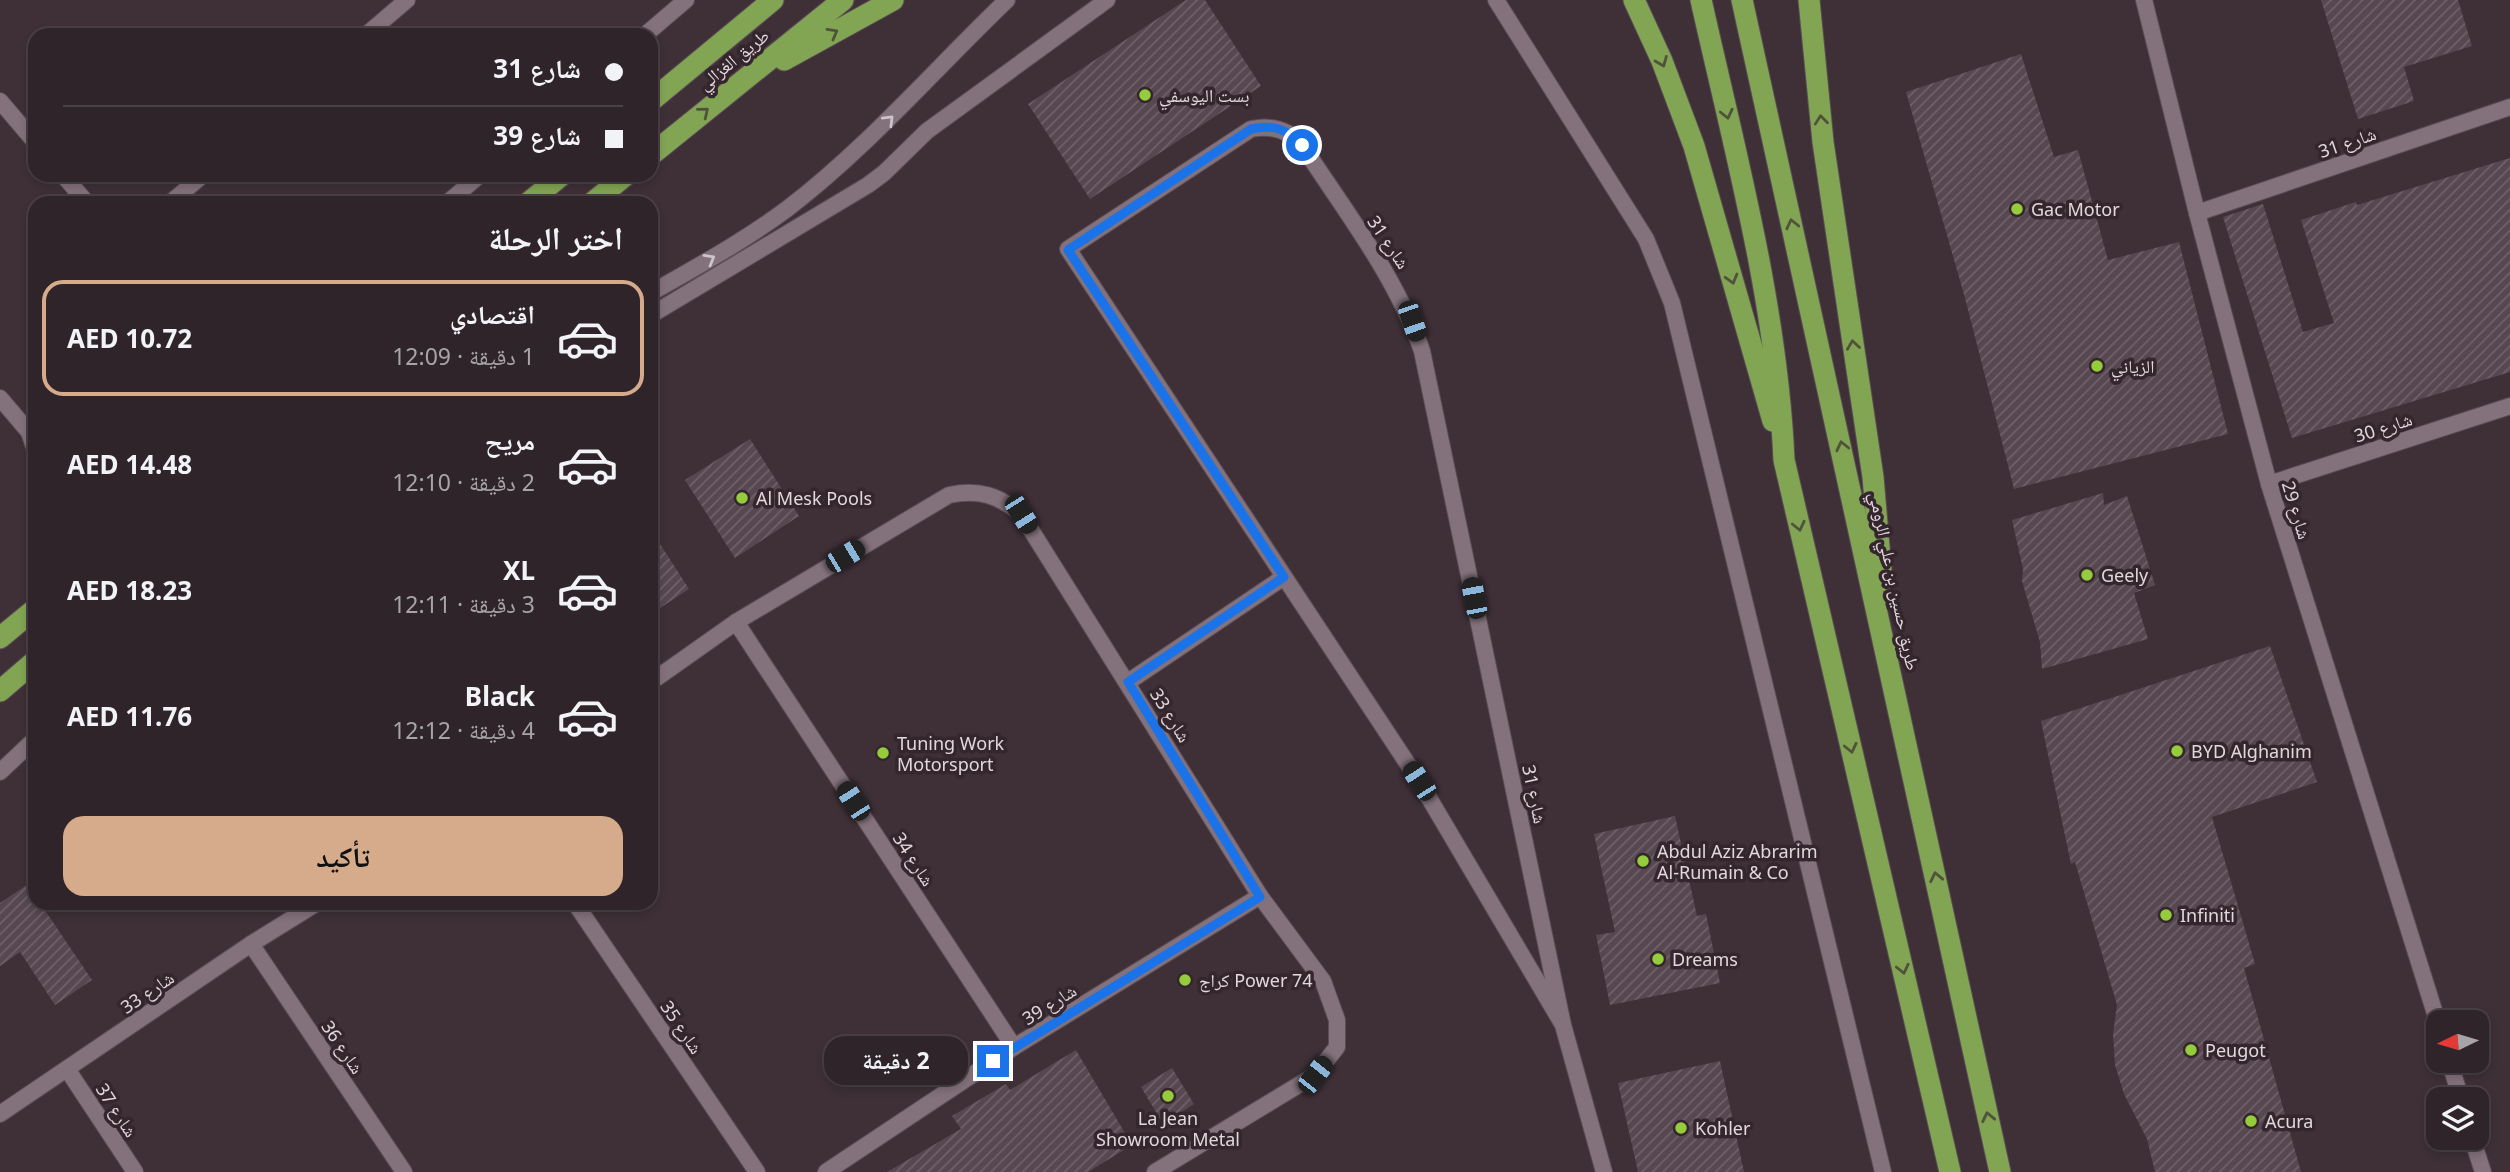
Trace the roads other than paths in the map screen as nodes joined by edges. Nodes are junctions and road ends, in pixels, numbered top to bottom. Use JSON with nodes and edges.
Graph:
{"nodes":[{"id":1,"x":407,"y":0,"type":"edge"},
{"id":2,"x":686,"y":0,"type":"edge"},
{"id":3,"x":773,"y":0,"type":"edge"},
{"id":4,"x":844,"y":0,"type":"edge"},
{"id":5,"x":893,"y":0,"type":"edge"},
{"id":6,"x":1007,"y":0,"type":"edge"},
{"id":7,"x":1107,"y":0,"type":"edge"},
{"id":8,"x":1496,"y":0,"type":"edge"},
{"id":9,"x":1634,"y":0,"type":"edge"},
{"id":10,"x":1701,"y":0,"type":"edge"},
{"id":11,"x":1742,"y":0,"type":"edge"},
{"id":12,"x":1809,"y":0,"type":"edge"},
{"id":13,"x":2144,"y":0,"type":"edge"},
{"id":14,"x":374,"y":28,"type":"edge"},
{"id":15,"x":653,"y":28,"type":"edge"},
{"id":16,"x":731,"y":90,"type":"junction"},
{"id":17,"x":658,"y":95,"type":"edge"},
{"id":18,"x":1,"y":105,"type":"edge"},
{"id":19,"x":2510,"y":107,"type":"edge"},
{"id":20,"x":28,"y":134,"type":"edge"},
{"id":21,"x":658,"y":149,"type":"edge"},
{"id":22,"x":69,"y":182,"type":"edge"},
{"id":23,"x":194,"y":182,"type":"edge"},
{"id":24,"x":472,"y":182,"type":"edge"},
{"id":25,"x":554,"y":182,"type":"edge"},
{"id":26,"x":618,"y":182,"type":"edge"},
{"id":27,"x":81,"y":196,"type":"edge"},
{"id":28,"x":178,"y":196,"type":"edge"},
{"id":29,"x":455,"y":196,"type":"edge"},
{"id":30,"x":536,"y":196,"type":"edge"},
{"id":31,"x":600,"y":196,"type":"edge"},
{"id":32,"x":2197,"y":214,"type":"junction"},
{"id":33,"x":658,"y":289,"type":"edge"},
{"id":34,"x":658,"y":311,"type":"edge"},
{"id":35,"x":0,"y":398,"type":"edge"},
{"id":36,"x":2510,"y":407,"type":"edge"},
{"id":37,"x":28,"y":429,"type":"edge"},
{"id":38,"x":1784,"y":460,"type":"junction"},
{"id":39,"x":2269,"y":484,"type":"junction"},
{"id":40,"x":1284,"y":577,"type":"junction"},
{"id":41,"x":28,"y":616,"type":"edge"},
{"id":42,"x":736,"y":622,"type":"junction"},
{"id":43,"x":1883,"y":632,"type":"junction"},
{"id":44,"x":0,"y":638,"type":"edge"},
{"id":45,"x":28,"y":667,"type":"edge"},
{"id":46,"x":658,"y":677,"type":"edge"},
{"id":47,"x":1128,"y":682,"type":"junction"},
{"id":48,"x":0,"y":691,"type":"edge"},
{"id":49,"x":28,"y":746,"type":"edge"},
{"id":50,"x":0,"y":772,"type":"edge"},
{"id":51,"x":1260,"y":897,"type":"junction"},
{"id":52,"x":306,"y":910,"type":"edge"},
{"id":53,"x":580,"y":910,"type":"edge"},
{"id":54,"x":251,"y":944,"type":"junction"},
{"id":55,"x":2434,"y":1010,"type":"edge"},
{"id":56,"x":1563,"y":1025,"type":"junction"},
{"id":57,"x":1014,"y":1047,"type":"junction"},
{"id":58,"x":67,"y":1069,"type":"junction"},
{"id":59,"x":0,"y":1114,"type":"edge"},
{"id":60,"x":2476,"y":1150,"type":"edge"},
{"id":61,"x":1160,"y":1171,"type":"edge"},
{"id":62,"x":135,"y":1172,"type":"edge"},
{"id":63,"x":404,"y":1172,"type":"edge"},
{"id":64,"x":757,"y":1172,"type":"edge"},
{"id":65,"x":826,"y":1172,"type":"edge"},
{"id":66,"x":1604,"y":1172,"type":"edge"},
{"id":67,"x":1883,"y":1172,"type":"edge"},
{"id":68,"x":1950,"y":1172,"type":"edge"},
{"id":69,"x":2000,"y":1172,"type":"edge"},
{"id":70,"x":2483,"y":1172,"type":"edge"}],
"edges":[{"from":1,"to":14,"type":"street"},
{"from":2,"to":15,"type":"street"},
{"from":3,"to":17,"type":"highway","name":"طريق الغزالي"},
{"from":4,"to":16,"type":"highway","name":"طريق الغزالي"},
{"from":16,"to":5,"type":"highway","one_way":true},
{"from":33,"to":6,"type":"street","one_way":true},
{"from":7,"to":34,"type":"street"},
{"from":8,"to":67,"type":"street"},
{"from":9,"to":38,"type":"highway","one_way":true},
{"from":10,"to":38,"type":"highway","one_way":true},
{"from":43,"to":11,"type":"highway","name":"طريق حسين بن علي الرومي","one_way":true},
{"from":43,"to":12,"type":"highway","one_way":true},
{"from":13,"to":32,"type":"street","name":"شارع 29"},
{"from":21,"to":16,"type":"highway","name":"طريق الغزالي","one_way":true},
{"from":18,"to":20,"type":"street"},
{"from":19,"to":32,"type":"street","name":"شارع 31"},
{"from":22,"to":27,"type":"street"},
{"from":23,"to":28,"type":"street"},
{"from":24,"to":29,"type":"street"},
{"from":25,"to":30,"type":"highway"},
{"from":26,"to":31,"type":"highway"},
{"from":32,"to":39,"type":"street","name":"شارع 29"},
{"from":35,"to":37,"type":"street"},
{"from":36,"to":39,"type":"street","name":"شارع 30"},
{"from":38,"to":68,"type":"highway","one_way":true},
{"from":39,"to":55,"type":"street","name":"شارع 29"},
{"from":40,"to":47,"type":"street"},
{"from":40,"to":56,"type":"street","name":"شارع 31"},
{"from":40,"to":56,"type":"street","name":"شارع 31"},
{"from":41,"to":44,"type":"highway"},
{"from":42,"to":46,"type":"street","name":"شارع 33"},
{"from":42,"to":47,"type":"street","name":"شارع 33"},
{"from":42,"to":57,"type":"street","name":"شارع 34"},
{"from":69,"to":43,"type":"highway","name":"طريق حسين بن علي الرومي","one_way":true},
{"from":45,"to":48,"type":"highway"},
{"from":47,"to":51,"type":"street","name":"شارع 33"},
{"from":49,"to":50,"type":"street"},
{"from":51,"to":57,"type":"street","name":"شارع 39"},
{"from":51,"to":61,"type":"street","name":"شارع 33"},
{"from":52,"to":54,"type":"street","name":"شارع 33"},
{"from":53,"to":64,"type":"street","name":"شارع 35"},
{"from":54,"to":58,"type":"street","name":"شارع 33"},
{"from":54,"to":63,"type":"street","name":"شارع 36"},
{"from":56,"to":66,"type":"street","name":"شارع 31"},
{"from":57,"to":65,"type":"street","name":"شارع 39"},
{"from":58,"to":59,"type":"street","name":"شارع 33"},
{"from":58,"to":62,"type":"street","name":"شارع 37"},
{"from":60,"to":70,"type":"street"}]}
